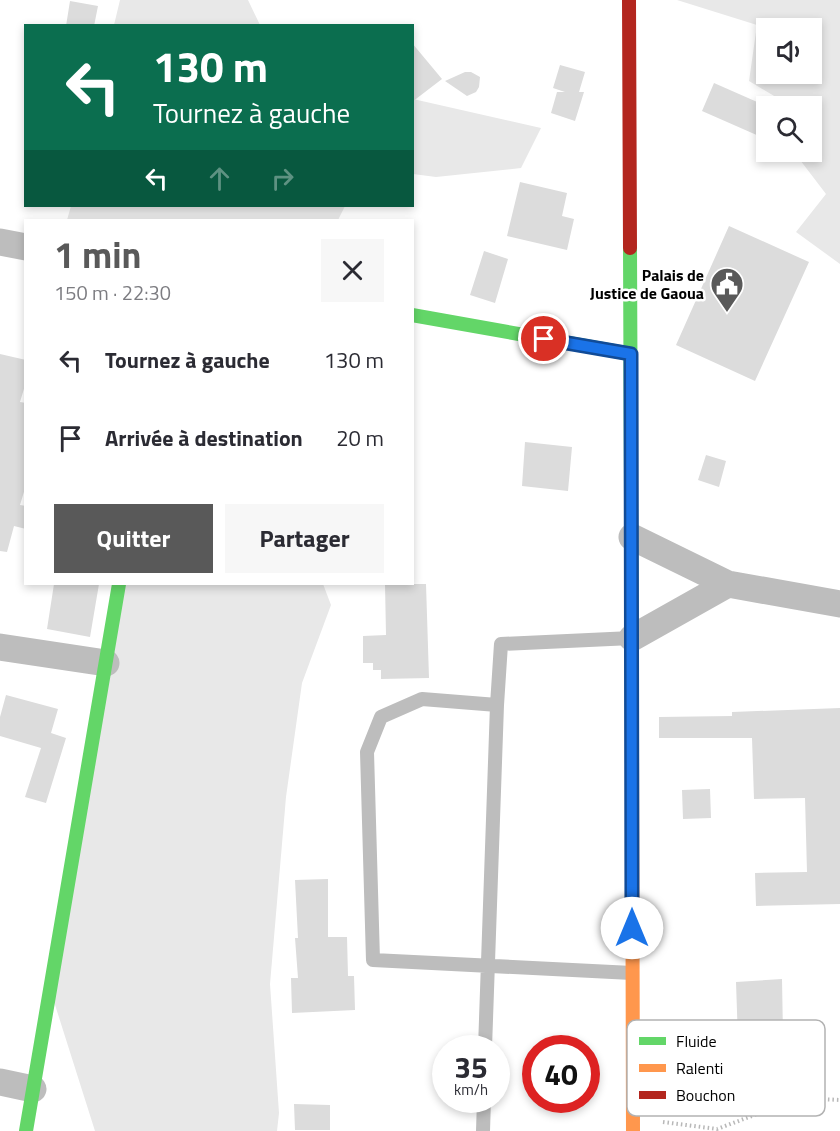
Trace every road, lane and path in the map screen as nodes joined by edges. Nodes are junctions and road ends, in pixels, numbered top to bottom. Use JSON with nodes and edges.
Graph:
{"nodes":[{"id":1,"x":629,"y":0,"type":"edge"},
{"id":2,"x":0,"y":242,"type":"edge"},
{"id":3,"x":24,"y":247,"type":"edge"},
{"id":4,"x":414,"y":315,"type":"edge"},
{"id":5,"x":631,"y":354,"type":"junction"},
{"id":6,"x":632,"y":537,"type":"junction"},
{"id":7,"x":728,"y":584,"type":"junction"},
{"id":8,"x":119,"y":585,"type":"edge"},
{"id":9,"x":840,"y":604,"type":"edge"},
{"id":10,"x":632,"y":638,"type":"junction"},
{"id":11,"x":0,"y":647,"type":"edge"},
{"id":12,"x":106,"y":663,"type":"junction"},
{"id":13,"x":497,"y":705,"type":"junction"},
{"id":14,"x":487,"y":966,"type":"junction"},
{"id":15,"x":632,"y":973,"type":"junction"},
{"id":16,"x":632,"y":1020,"type":"edge"},
{"id":17,"x":485,"y":1035,"type":"edge"},
{"id":18,"x":0,"y":1082,"type":"edge"},
{"id":19,"x":33,"y":1089,"type":"junction"},
{"id":20,"x":825,"y":1099,"type":"edge"},
{"id":21,"x":840,"y":1100,"type":"edge"},
{"id":22,"x":484,"y":1113,"type":"edge"},
{"id":23,"x":752,"y":1116,"type":"edge"},
{"id":24,"x":633,"y":1125,"type":"edge"},
{"id":25,"x":26,"y":1131,"type":"edge"},
{"id":26,"x":483,"y":1131,"type":"edge"}],
"edges":[{"from":1,"to":5,"type":"street"},
{"from":2,"to":3,"type":"street"},
{"from":4,"to":5,"type":"street"},
{"from":5,"to":6,"type":"street"},
{"from":6,"to":7,"type":"street"},
{"from":6,"to":10,"type":"street"},
{"from":7,"to":9,"type":"street"},
{"from":7,"to":10,"type":"street"},
{"from":8,"to":12,"type":"street"},
{"from":10,"to":13,"type":"lane"},
{"from":10,"to":15,"type":"street"},
{"from":11,"to":12,"type":"street"},
{"from":12,"to":19,"type":"street"},
{"from":13,"to":14,"type":"lane"},
{"from":13,"to":14,"type":"lane"},
{"from":14,"to":15,"type":"lane"},
{"from":14,"to":17,"type":"lane"},
{"from":15,"to":16,"type":"street"},
{"from":18,"to":19,"type":"street"},
{"from":19,"to":25,"type":"street"},
{"from":20,"to":21,"type":"path"},
{"from":22,"to":26,"type":"lane"},
{"from":23,"to":24,"type":"path"}]}
